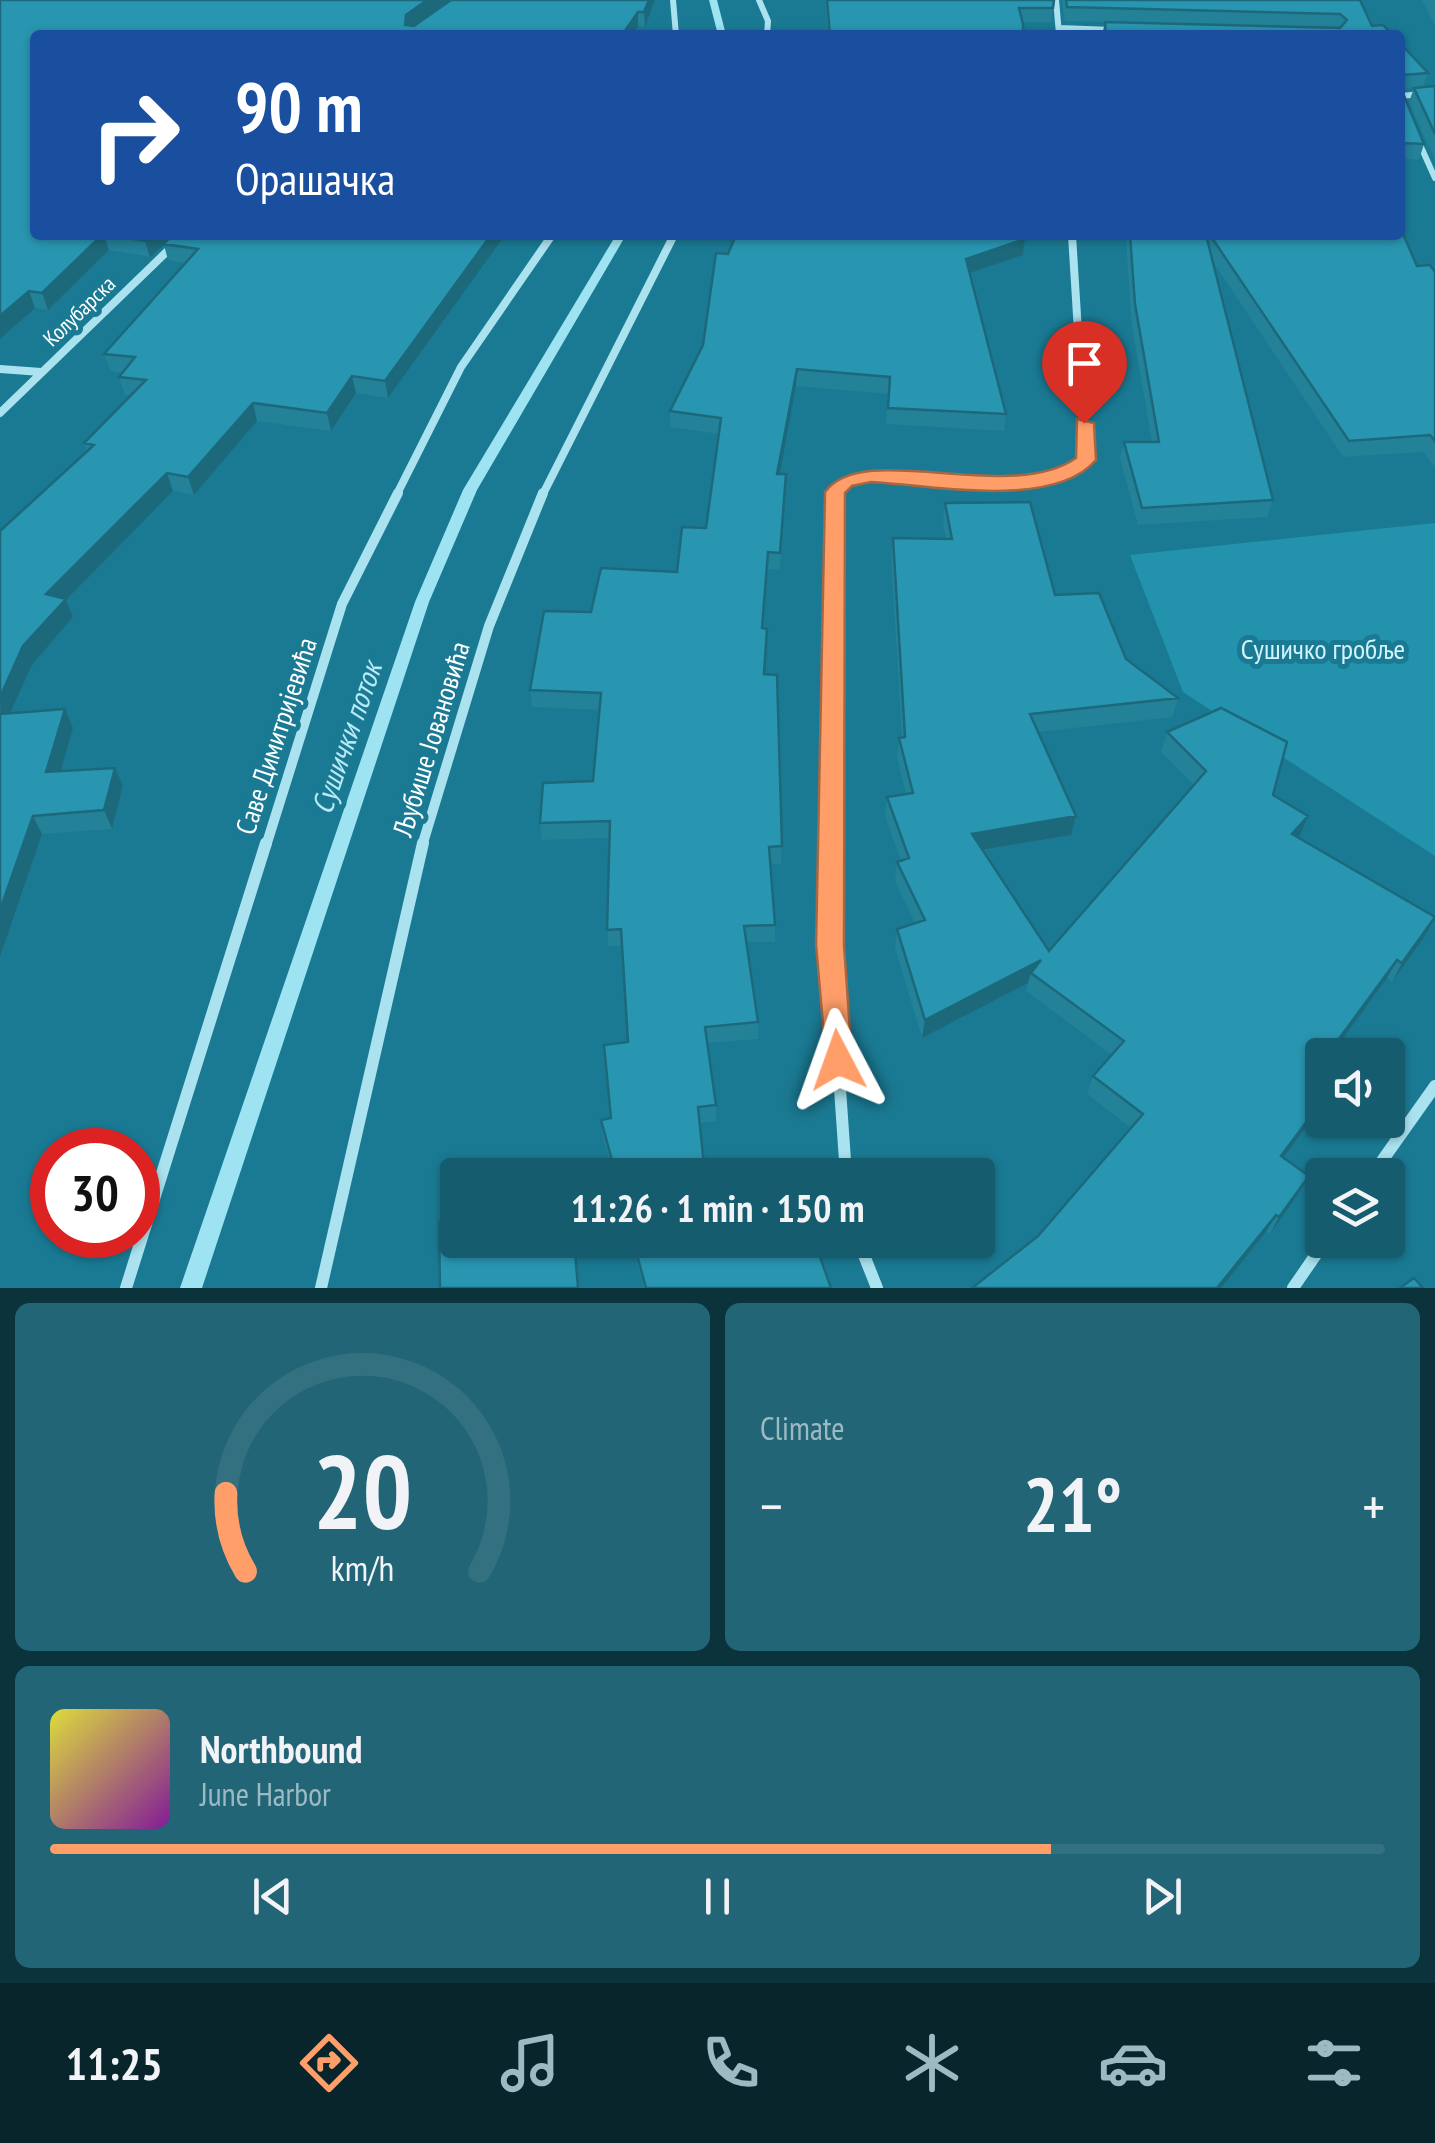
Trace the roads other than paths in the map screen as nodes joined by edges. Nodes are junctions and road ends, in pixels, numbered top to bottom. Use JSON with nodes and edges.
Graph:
{"nodes":[{"id":1,"x":673,"y":0,"type":"edge"},
{"id":2,"x":759,"y":0,"type":"edge"},
{"id":3,"x":1056,"y":0,"type":"edge"},
{"id":4,"x":676,"y":30,"type":"edge"},
{"id":5,"x":767,"y":30,"type":"edge"},
{"id":6,"x":1059,"y":30,"type":"edge"},
{"id":7,"x":1435,"y":93,"type":"edge"},
{"id":8,"x":1405,"y":96,"type":"edge"},
{"id":9,"x":1405,"y":109,"type":"edge"},
{"id":10,"x":1407,"y":114,"type":"edge"},
{"id":11,"x":1414,"y":130,"type":"edge"},
{"id":12,"x":1435,"y":178,"type":"edge"},
{"id":13,"x":179,"y":240,"type":"edge"},
{"id":14,"x":549,"y":240,"type":"edge"},
{"id":15,"x":671,"y":240,"type":"edge"},
{"id":16,"x":1072,"y":240,"type":"edge"},
{"id":17,"x":0,"y":369,"type":"edge"},
{"id":18,"x":41,"y":372,"type":"junction"},
{"id":19,"x":0,"y":412,"type":"edge"},
{"id":20,"x":1435,"y":1086,"type":"edge"},
{"id":21,"x":845,"y":1158,"type":"edge"},
{"id":22,"x":1384,"y":1158,"type":"edge"},
{"id":23,"x":865,"y":1258,"type":"edge"},
{"id":24,"x":1313,"y":1258,"type":"edge"},
{"id":25,"x":126,"y":1288,"type":"edge"},
{"id":26,"x":321,"y":1288,"type":"edge"},
{"id":27,"x":876,"y":1288,"type":"edge"},
{"id":28,"x":1292,"y":1288,"type":"edge"}],
"edges":[{"from":1,"to":4,"type":"street"},
{"from":2,"to":5,"type":"street"},
{"from":3,"to":6,"type":"street"},
{"from":7,"to":8,"type":"street"},
{"from":9,"to":10,"type":"street"},
{"from":11,"to":12,"type":"street"},
{"from":13,"to":18,"type":"street","name":"Колубарска"},
{"from":14,"to":25,"type":"street","name":"Саве Димитријевића"},
{"from":15,"to":26,"type":"street","name":"Љубише Јовановића"},
{"from":16,"to":21,"type":"street"},
{"from":17,"to":18,"type":"street"},
{"from":18,"to":19,"type":"street","name":"Колубарска"},
{"from":20,"to":22,"type":"street"},
{"from":23,"to":27,"type":"street"},
{"from":24,"to":28,"type":"street"}]}
